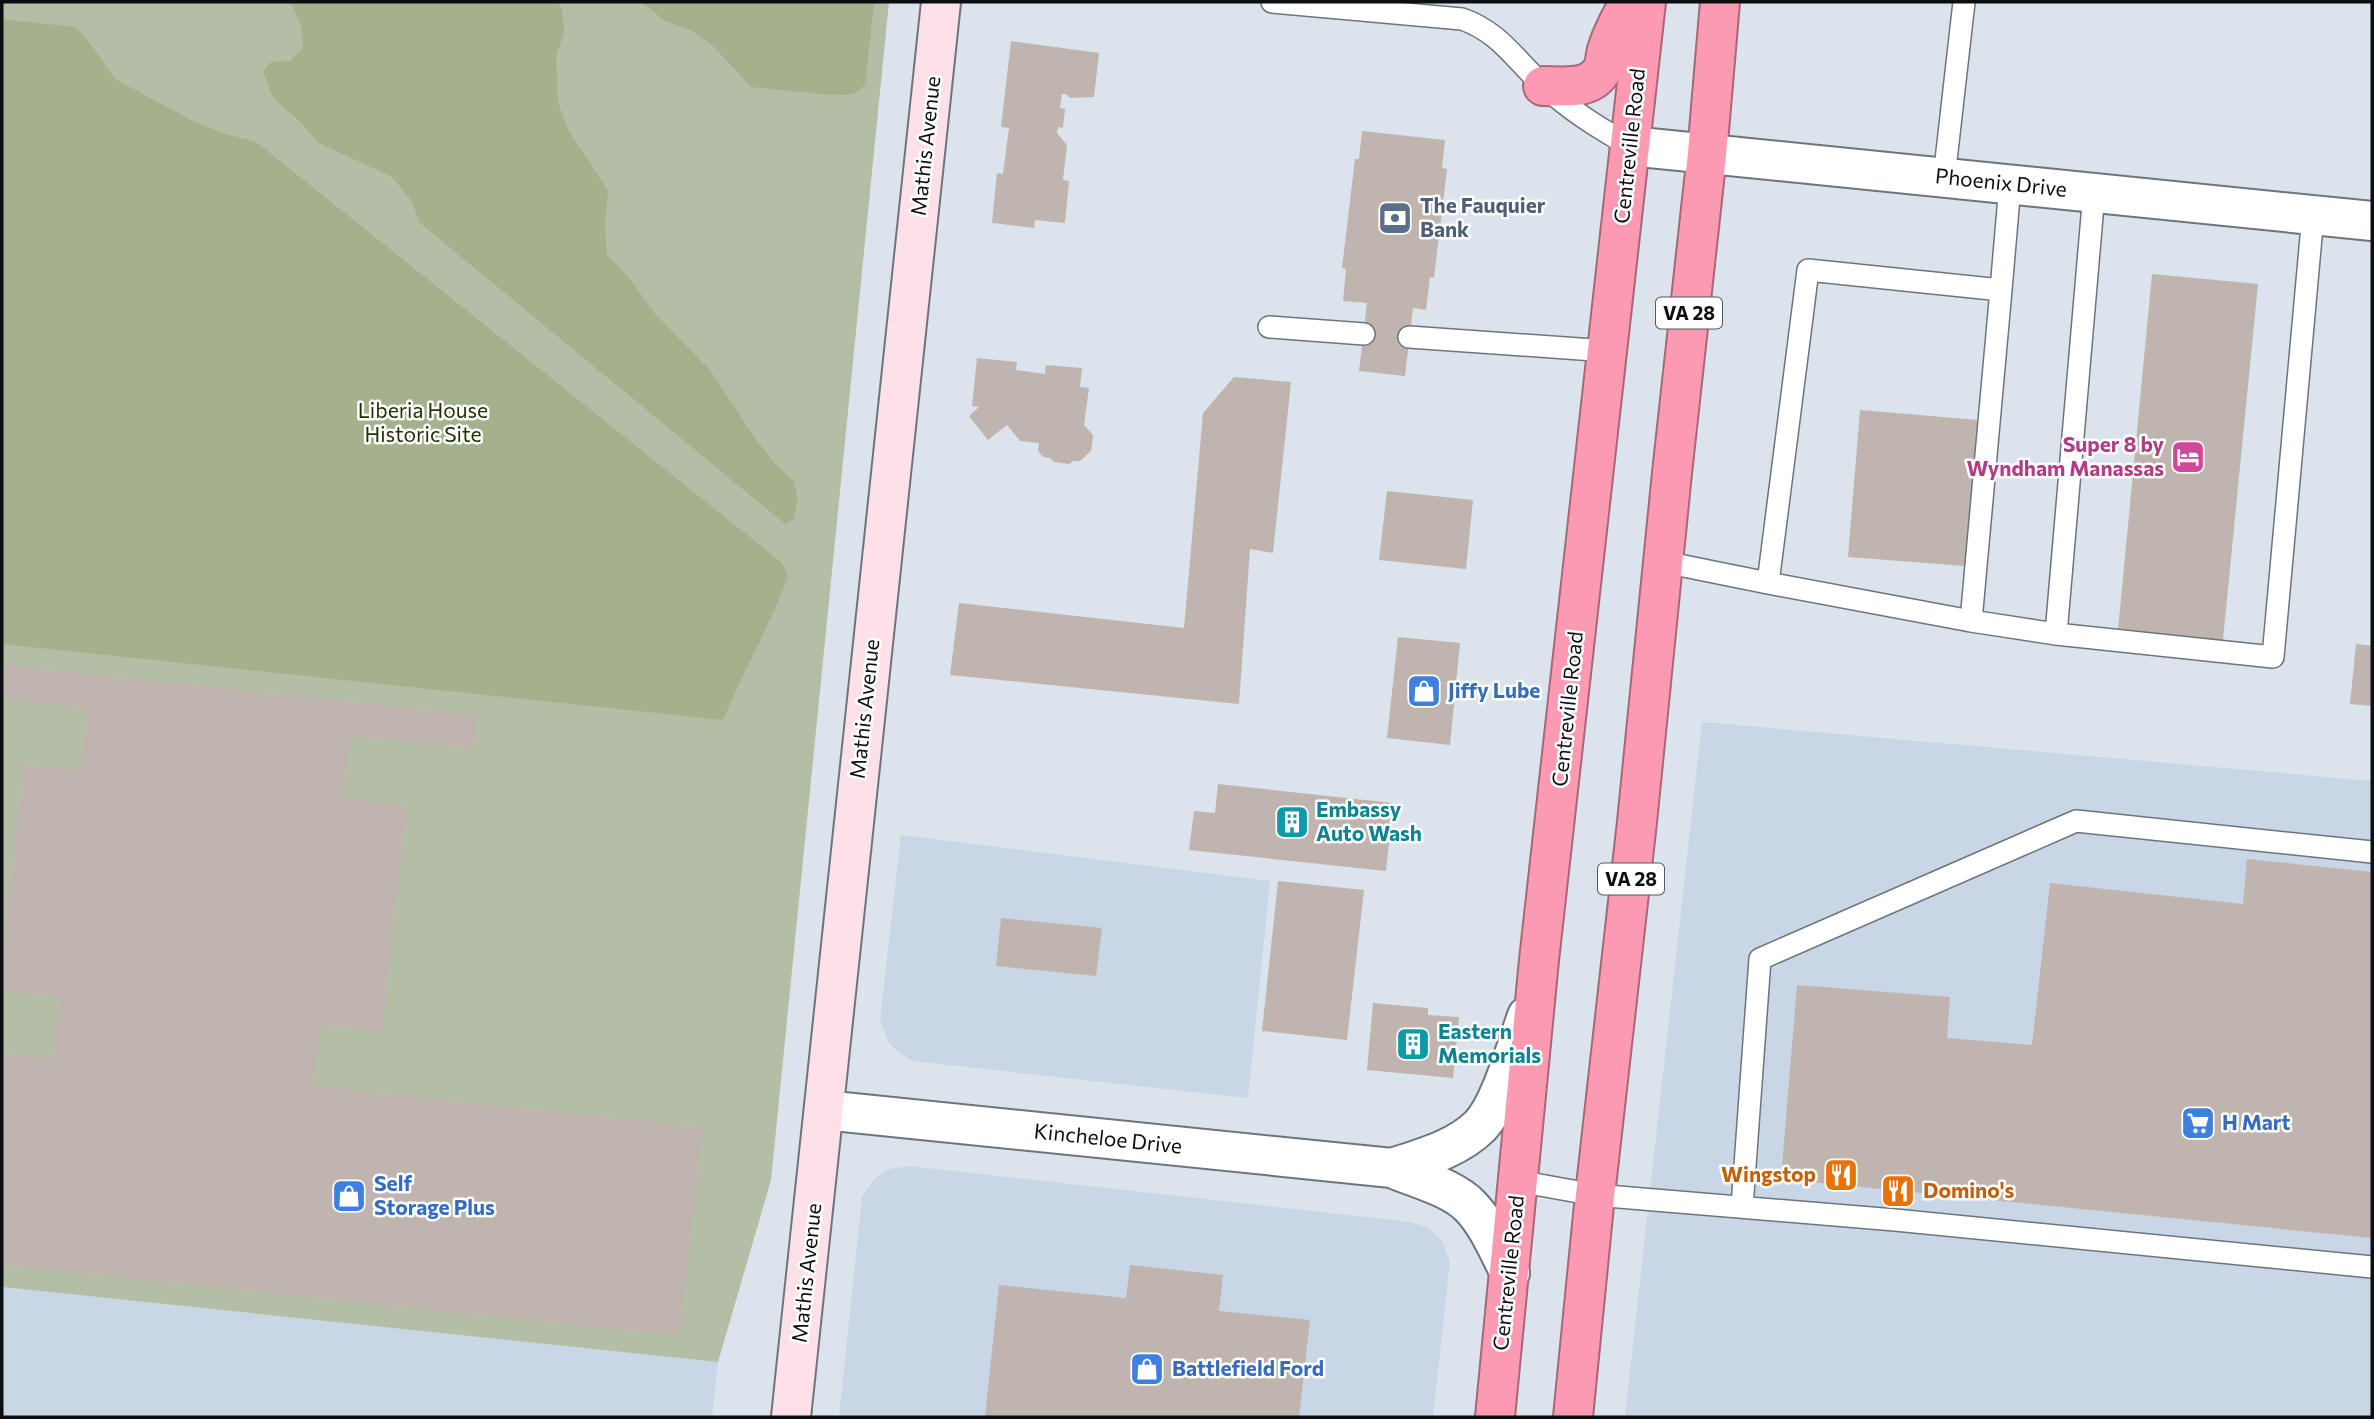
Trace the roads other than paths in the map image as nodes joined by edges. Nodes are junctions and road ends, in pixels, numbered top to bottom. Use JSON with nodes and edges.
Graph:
{"nodes":[{"id":1,"x":941,"y":2,"type":"edge"},
{"id":2,"x":1272,"y":2,"type":"edge"},
{"id":3,"x":1629,"y":2,"type":"edge"},
{"id":4,"x":1646,"y":2,"type":"edge"},
{"id":5,"x":1720,"y":2,"type":"edge"},
{"id":6,"x":1964,"y":2,"type":"edge"},
{"id":7,"x":1543,"y":86,"type":"junction"},
{"id":8,"x":1630,"y":146,"type":"junction"},
{"id":9,"x":1707,"y":154,"type":"junction"},
{"id":10,"x":1944,"y":177,"type":"junction"},
{"id":11,"x":2010,"y":184,"type":"junction"},
{"id":12,"x":2094,"y":193,"type":"junction"},
{"id":13,"x":2313,"y":215,"type":"junction"},
{"id":14,"x":2372,"y":221,"type":"edge"},
{"id":15,"x":2001,"y":290,"type":"junction"},
{"id":16,"x":1269,"y":327,"type":"dead end"},
{"id":17,"x":1364,"y":334,"type":"dead end"},
{"id":18,"x":1409,"y":337,"type":"dead end"},
{"id":19,"x":1608,"y":351,"type":"junction"},
{"id":20,"x":1664,"y":562,"type":"junction"},
{"id":21,"x":1768,"y":583,"type":"junction"},
{"id":22,"x":1971,"y":621,"type":"junction"},
{"id":23,"x":2056,"y":634,"type":"junction"},
{"id":24,"x":2372,"y":852,"type":"edge"},
{"id":25,"x":1536,"y":991,"type":"junction"},
{"id":26,"x":824,"y":1110,"type":"junction"},
{"id":27,"x":1392,"y":1168,"type":"junction"},
{"id":28,"x":1518,"y":1181,"type":"junction"},
{"id":29,"x":1595,"y":1195,"type":"junction"},
{"id":30,"x":1742,"y":1207,"type":"junction"},
{"id":31,"x":2372,"y":1268,"type":"edge"},
{"id":32,"x":1510,"y":1273,"type":"junction"},
{"id":33,"x":791,"y":1417,"type":"edge"},
{"id":34,"x":1495,"y":1417,"type":"edge"},
{"id":35,"x":1573,"y":1417,"type":"edge"}],
"edges":[{"from":1,"to":26,"type":"street","name":"Mathis Avenue"},
{"from":2,"to":7,"type":"lane"},
{"from":3,"to":7,"type":"highway"},
{"from":4,"to":8,"type":"highway","name":"Centreville Road"},
{"from":5,"to":9,"type":"highway","number":"VA 28"},
{"from":6,"to":10,"type":"lane"},
{"from":7,"to":8,"type":"lane"},
{"from":8,"to":9,"type":"street","name":"Phoenix Drive"},
{"from":8,"to":19,"type":"highway","name":"Centreville Road"},
{"from":9,"to":10,"type":"street","name":"Phoenix Drive"},
{"from":9,"to":20,"type":"highway","number":"VA 28"},
{"from":10,"to":11,"type":"street","name":"Phoenix Drive"},
{"from":11,"to":12,"type":"street","name":"Phoenix Drive"},
{"from":11,"to":15,"type":"lane"},
{"from":12,"to":13,"type":"street","name":"Phoenix Drive"},
{"from":12,"to":23,"type":"lane"},
{"from":13,"to":14,"type":"street","name":"Phoenix Drive"},
{"from":13,"to":23,"type":"lane"},
{"from":15,"to":21,"type":"lane"},
{"from":15,"to":22,"type":"lane"},
{"from":16,"to":17,"type":"lane"},
{"from":18,"to":19,"type":"lane"},
{"from":19,"to":25,"type":"highway","name":"Centreville Road"},
{"from":20,"to":21,"type":"lane"},
{"from":20,"to":29,"type":"highway","number":"VA 28"},
{"from":21,"to":22,"type":"lane"},
{"from":22,"to":23,"type":"lane"},
{"from":24,"to":30,"type":"lane"},
{"from":25,"to":27,"type":"street","name":"Kincheloe Drive"},
{"from":25,"to":28,"type":"highway","name":"Centreville Road"},
{"from":26,"to":27,"type":"street","name":"Kincheloe Drive"},
{"from":26,"to":33,"type":"street","name":"Mathis Avenue"},
{"from":27,"to":32,"type":"street","name":"Kincheloe Drive"},
{"from":28,"to":29,"type":"lane"},
{"from":28,"to":32,"type":"highway","name":"Centreville Road"},
{"from":29,"to":30,"type":"lane"},
{"from":29,"to":35,"type":"highway","number":"VA 28"},
{"from":30,"to":31,"type":"lane"},
{"from":32,"to":34,"type":"highway","name":"Centreville Road"}]}
